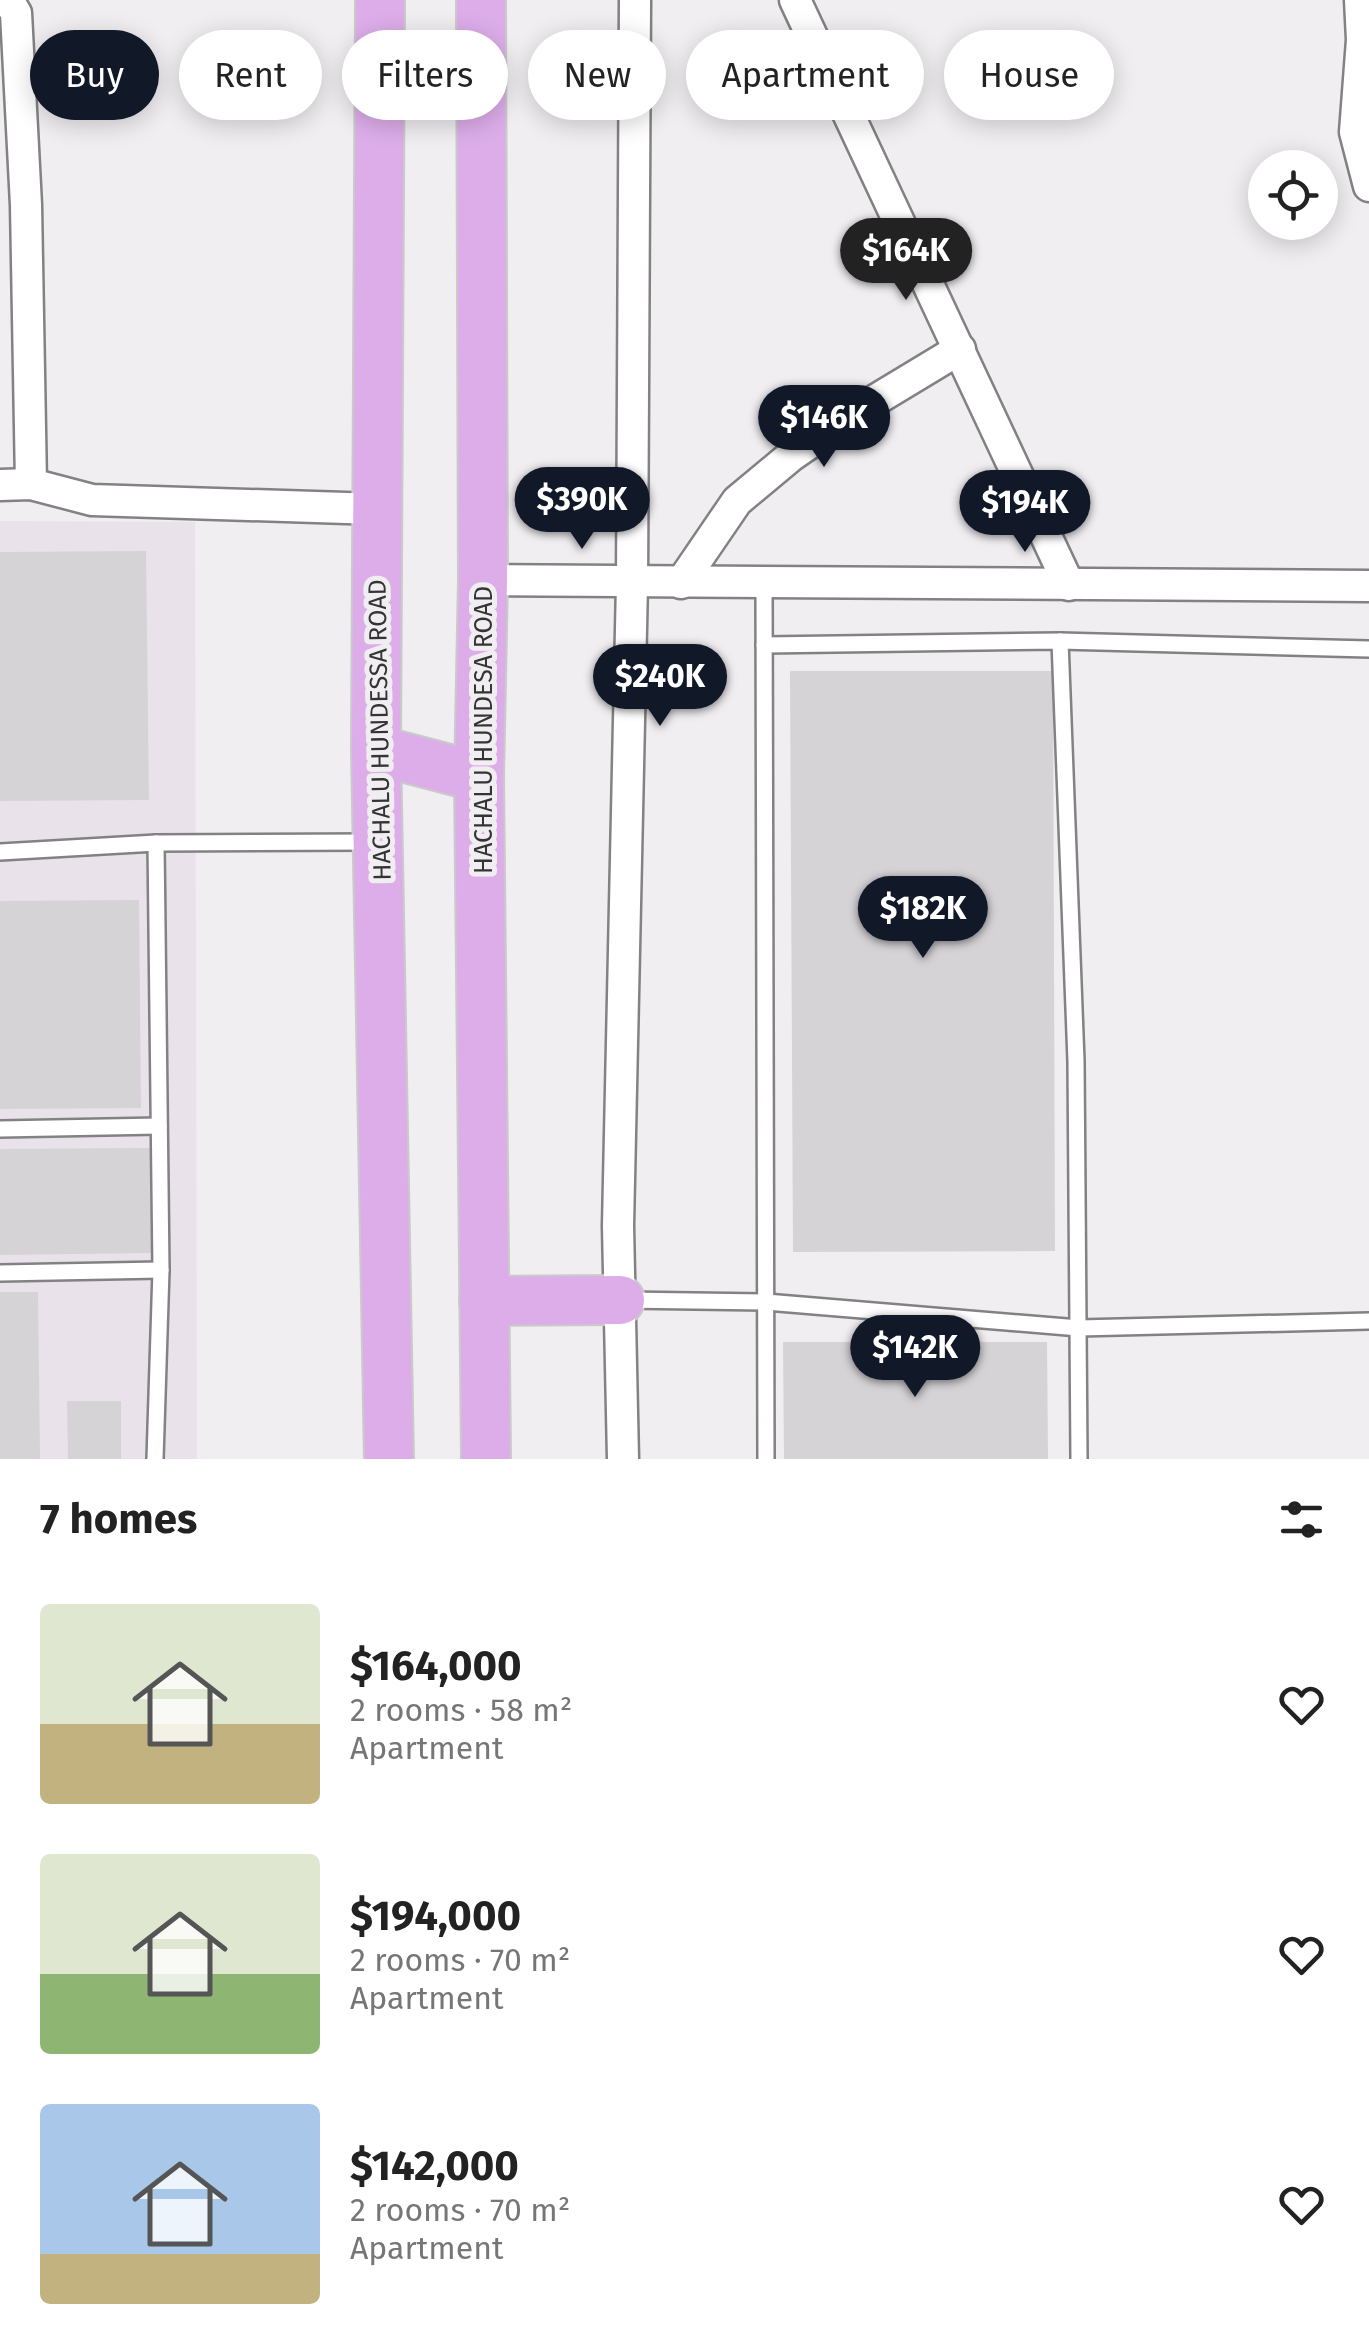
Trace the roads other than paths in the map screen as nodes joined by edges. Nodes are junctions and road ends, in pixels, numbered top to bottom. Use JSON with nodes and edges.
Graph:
{"nodes":[{"id":1,"x":8,"y":0,"type":"edge"},
{"id":2,"x":380,"y":0,"type":"edge"},
{"id":3,"x":481,"y":0,"type":"edge"},
{"id":4,"x":634,"y":0,"type":"edge"},
{"id":5,"x":796,"y":0,"type":"edge"},
{"id":6,"x":1360,"y":0,"type":"edge"},
{"id":7,"x":1369,"y":186,"type":"edge"},
{"id":8,"x":13,"y":206,"type":"edge"},
{"id":9,"x":13,"y":345,"type":"edge"},
{"id":10,"x":960,"y":349,"type":"junction"},
{"id":11,"x":31,"y":484,"type":"junction"},
{"id":12,"x":0,"y":485,"type":"edge"},
{"id":13,"x":377,"y":509,"type":"junction"},
{"id":14,"x":483,"y":580,"type":"junction"},
{"id":15,"x":632,"y":583,"type":"junction"},
{"id":16,"x":681,"y":583,"type":"junction"},
{"id":17,"x":764,"y":584,"type":"junction"},
{"id":18,"x":1069,"y":585,"type":"junction"},
{"id":19,"x":1369,"y":586,"type":"edge"},
{"id":20,"x":1060,"y":641,"type":"junction"},
{"id":21,"x":764,"y":645,"type":"junction"},
{"id":22,"x":1369,"y":648,"type":"edge"},
{"id":23,"x":376,"y":750,"type":"junction"},
{"id":24,"x":480,"y":777,"type":"junction"},
{"id":25,"x":380,"y":842,"type":"junction"},
{"id":26,"x":156,"y":843,"type":"junction"},
{"id":27,"x":0,"y":852,"type":"edge"},
{"id":28,"x":159,"y":1126,"type":"junction"},
{"id":29,"x":0,"y":1128,"type":"edge"},
{"id":30,"x":161,"y":1270,"type":"junction"},
{"id":31,"x":0,"y":1273,"type":"edge"},
{"id":32,"x":620,"y":1300,"type":"junction"},
{"id":33,"x":484,"y":1302,"type":"junction"},
{"id":34,"x":766,"y":1302,"type":"junction"},
{"id":35,"x":1369,"y":1321,"type":"edge"},
{"id":36,"x":1079,"y":1328,"type":"junction"},
{"id":37,"x":155,"y":1459,"type":"edge"},
{"id":38,"x":390,"y":1459,"type":"edge"},
{"id":39,"x":486,"y":1459,"type":"edge"},
{"id":40,"x":623,"y":1459,"type":"edge"},
{"id":41,"x":766,"y":1459,"type":"edge"},
{"id":42,"x":1078,"y":1459,"type":"edge"}],
"edges":[{"from":1,"to":8,"type":"street"},
{"from":2,"to":13,"type":"main road","name":"HACHALU HUNDESSA ROAD"},
{"from":3,"to":14,"type":"main road","name":"HACHALU HUNDESA ROAD"},
{"from":4,"to":15,"type":"street"},
{"from":5,"to":10,"type":"street"},
{"from":6,"to":7,"type":"street"},
{"from":8,"to":9,"type":"street"},
{"from":9,"to":11,"type":"street"},
{"from":10,"to":16,"type":"street"},
{"from":10,"to":18,"type":"street"},
{"from":11,"to":12,"type":"street"},
{"from":11,"to":13,"type":"street"},
{"from":13,"to":23,"type":"main road","name":"HACHALU HUNDESSA ROAD"},
{"from":14,"to":15,"type":"street"},
{"from":14,"to":24,"type":"main road","name":"HACHALU HUNDESA ROAD"},
{"from":15,"to":16,"type":"street"},
{"from":15,"to":32,"type":"street"},
{"from":16,"to":17,"type":"street"},
{"from":17,"to":18,"type":"street"},
{"from":17,"to":21,"type":"lane"},
{"from":18,"to":19,"type":"street"},
{"from":20,"to":21,"type":"lane"},
{"from":20,"to":22,"type":"lane"},
{"from":20,"to":36,"type":"lane"},
{"from":21,"to":34,"type":"lane"},
{"from":23,"to":24,"type":"main road"},
{"from":23,"to":25,"type":"main road","name":"HACHALU HUNDESSA ROAD"},
{"from":24,"to":33,"type":"main road","name":"HACHALU HUNDESA ROAD"},
{"from":25,"to":26,"type":"lane"},
{"from":25,"to":38,"type":"main road","name":"HACHALU HUNDESSA ROAD"},
{"from":26,"to":27,"type":"lane"},
{"from":26,"to":28,"type":"lane"},
{"from":28,"to":29,"type":"lane"},
{"from":28,"to":30,"type":"lane"},
{"from":30,"to":31,"type":"lane"},
{"from":30,"to":37,"type":"lane"},
{"from":32,"to":33,"type":"main road"},
{"from":32,"to":34,"type":"lane"},
{"from":32,"to":40,"type":"street"},
{"from":33,"to":39,"type":"main road","name":"HACHALU HUNDESA ROAD"},
{"from":34,"to":36,"type":"lane"},
{"from":34,"to":41,"type":"lane"},
{"from":35,"to":36,"type":"lane"},
{"from":36,"to":42,"type":"lane"}]}
